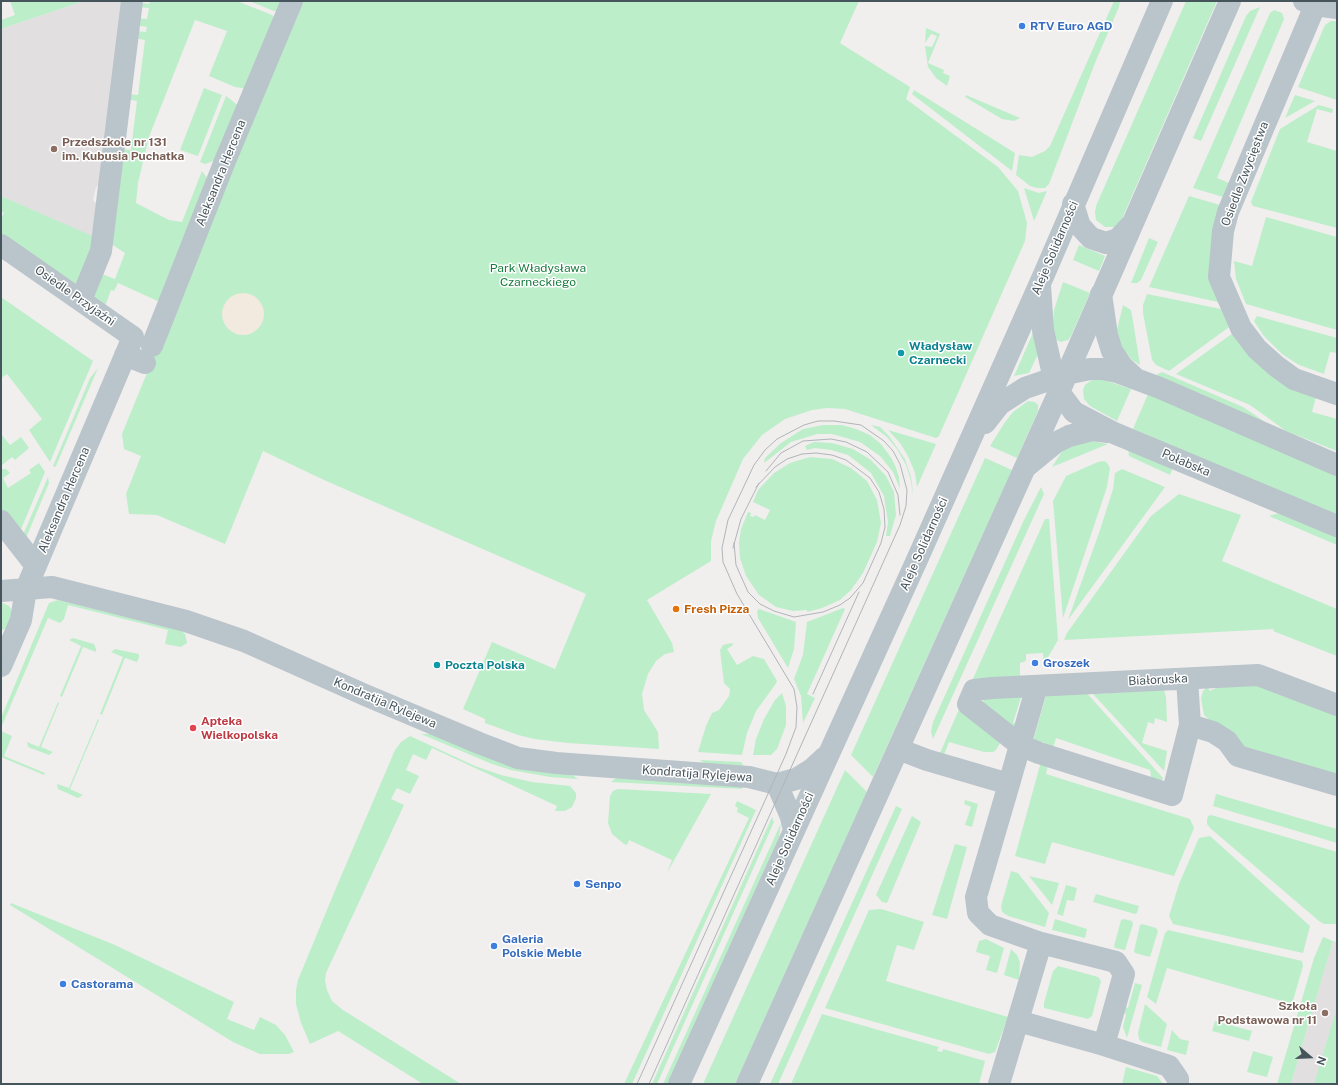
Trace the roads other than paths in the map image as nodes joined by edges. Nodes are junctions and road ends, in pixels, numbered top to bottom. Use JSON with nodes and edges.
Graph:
{"nodes":[{"id":1,"x":132,"y":1,"type":"edge"},
{"id":2,"x":292,"y":1,"type":"edge"},
{"id":3,"x":1162,"y":1,"type":"edge"},
{"id":4,"x":1230,"y":1,"type":"edge"},
{"id":5,"x":1312,"y":2,"type":"edge"},
{"id":6,"x":1337,"y":8,"type":"edge"},
{"id":7,"x":1074,"y":204,"type":"junction"},
{"id":8,"x":1132,"y":225,"type":"junction"},
{"id":9,"x":1,"y":245,"type":"edge"},
{"id":10,"x":1040,"y":283,"type":"junction"},
{"id":11,"x":1101,"y":294,"type":"junction"},
{"id":12,"x":81,"y":300,"type":"junction"},
{"id":13,"x":141,"y":355,"type":"junction"},
{"id":14,"x":1136,"y":379,"type":"junction"},
{"id":15,"x":1059,"y":382,"type":"junction"},
{"id":16,"x":1337,"y":394,"type":"edge"},
{"id":17,"x":1112,"y":432,"type":"junction"},
{"id":18,"x":969,"y":444,"type":"junction"},
{"id":19,"x":1337,"y":465,"type":"edge"},
{"id":20,"x":1025,"y":468,"type":"junction"},
{"id":21,"x":1,"y":520,"type":"edge"},
{"id":22,"x":1337,"y":526,"type":"edge"},
{"id":23,"x":36,"y":566,"type":"junction"},
{"id":24,"x":26,"y":589,"type":"junction"},
{"id":25,"x":1,"y":590,"type":"edge"},
{"id":26,"x":1,"y":666,"type":"edge"},
{"id":27,"x":1187,"y":679,"type":"junction"},
{"id":28,"x":1037,"y":686,"type":"junction"},
{"id":29,"x":1337,"y":705,"type":"edge"},
{"id":30,"x":1190,"y":725,"type":"junction"},
{"id":31,"x":1020,"y":745,"type":"junction"},
{"id":32,"x":898,"y":749,"type":"junction"},
{"id":33,"x":829,"y":753,"type":"junction"},
{"id":34,"x":777,"y":784,"type":"junction"},
{"id":35,"x":1009,"y":784,"type":"junction"},
{"id":36,"x":1337,"y":785,"type":"edge"},
{"id":37,"x":794,"y":831,"type":"junction"},
{"id":38,"x":1041,"y":943,"type":"junction"},
{"id":39,"x":1018,"y":1021,"type":"junction"},
{"id":40,"x":1104,"y":1045,"type":"junction"},
{"id":41,"x":679,"y":1084,"type":"edge"},
{"id":42,"x":747,"y":1084,"type":"edge"},
{"id":43,"x":999,"y":1084,"type":"edge"},
{"id":44,"x":1178,"y":1084,"type":"edge"}],
"edges":[{"from":1,"to":12,"type":"street"},
{"from":2,"to":13,"type":"street","name":"Aleksandra Hercena"},
{"from":3,"to":7,"type":"street","name":"Aleje Solidarności"},
{"from":4,"to":8,"type":"street"},
{"from":5,"to":6,"type":"street"},
{"from":5,"to":16,"type":"street","name":"Osiedle Zwycięstwa"},
{"from":7,"to":8,"type":"street"},
{"from":7,"to":10,"type":"street","name":"Aleje Solidarności"},
{"from":8,"to":11,"type":"street"},
{"from":9,"to":12,"type":"street","name":"Osiedle Przyjaźni"},
{"from":10,"to":15,"type":"street","name":"Połabska"},
{"from":10,"to":18,"type":"street","name":"Aleje Solidarności"},
{"from":11,"to":14,"type":"street"},
{"from":11,"to":15,"type":"street"},
{"from":12,"to":13,"type":"street","name":"Osiedle Przyjaźni"},
{"from":13,"to":23,"type":"street","name":"Aleksandra Hercena"},
{"from":14,"to":15,"type":"street"},
{"from":14,"to":19,"type":"street"},
{"from":15,"to":17,"type":"street","name":"Połabska"},
{"from":15,"to":18,"type":"street"},
{"from":15,"to":20,"type":"street"},
{"from":17,"to":20,"type":"street"},
{"from":17,"to":22,"type":"street","name":"Połabska"},
{"from":18,"to":33,"type":"street","name":"Aleje Solidarności"},
{"from":20,"to":32,"type":"street"},
{"from":21,"to":23,"type":"street"},
{"from":23,"to":24,"type":"street","name":"Aleksandra Hercena"},
{"from":24,"to":25,"type":"street","name":"Kondratija Rylejewa"},
{"from":24,"to":26,"type":"street","name":"Aleksandra Hercena"},
{"from":24,"to":34,"type":"street","name":"Kondratija Rylejewa"},
{"from":27,"to":28,"type":"street","name":"Białoruska"},
{"from":27,"to":29,"type":"street","name":"Białoruska"},
{"from":27,"to":30,"type":"street"},
{"from":28,"to":31,"type":"street"},
{"from":28,"to":31,"type":"street","name":"Białoruska"},
{"from":30,"to":31,"type":"street"},
{"from":30,"to":36,"type":"street"},
{"from":31,"to":35,"type":"street"},
{"from":32,"to":35,"type":"street"},
{"from":32,"to":42,"type":"street"},
{"from":33,"to":34,"type":"street"},
{"from":33,"to":37,"type":"street","name":"Aleje Solidarności"},
{"from":34,"to":37,"type":"street"},
{"from":35,"to":38,"type":"street"},
{"from":37,"to":41,"type":"street","name":"Aleje Solidarności"},
{"from":38,"to":39,"type":"street"},
{"from":38,"to":40,"type":"street"},
{"from":39,"to":40,"type":"street"},
{"from":39,"to":43,"type":"street"},
{"from":40,"to":44,"type":"street"}]}
